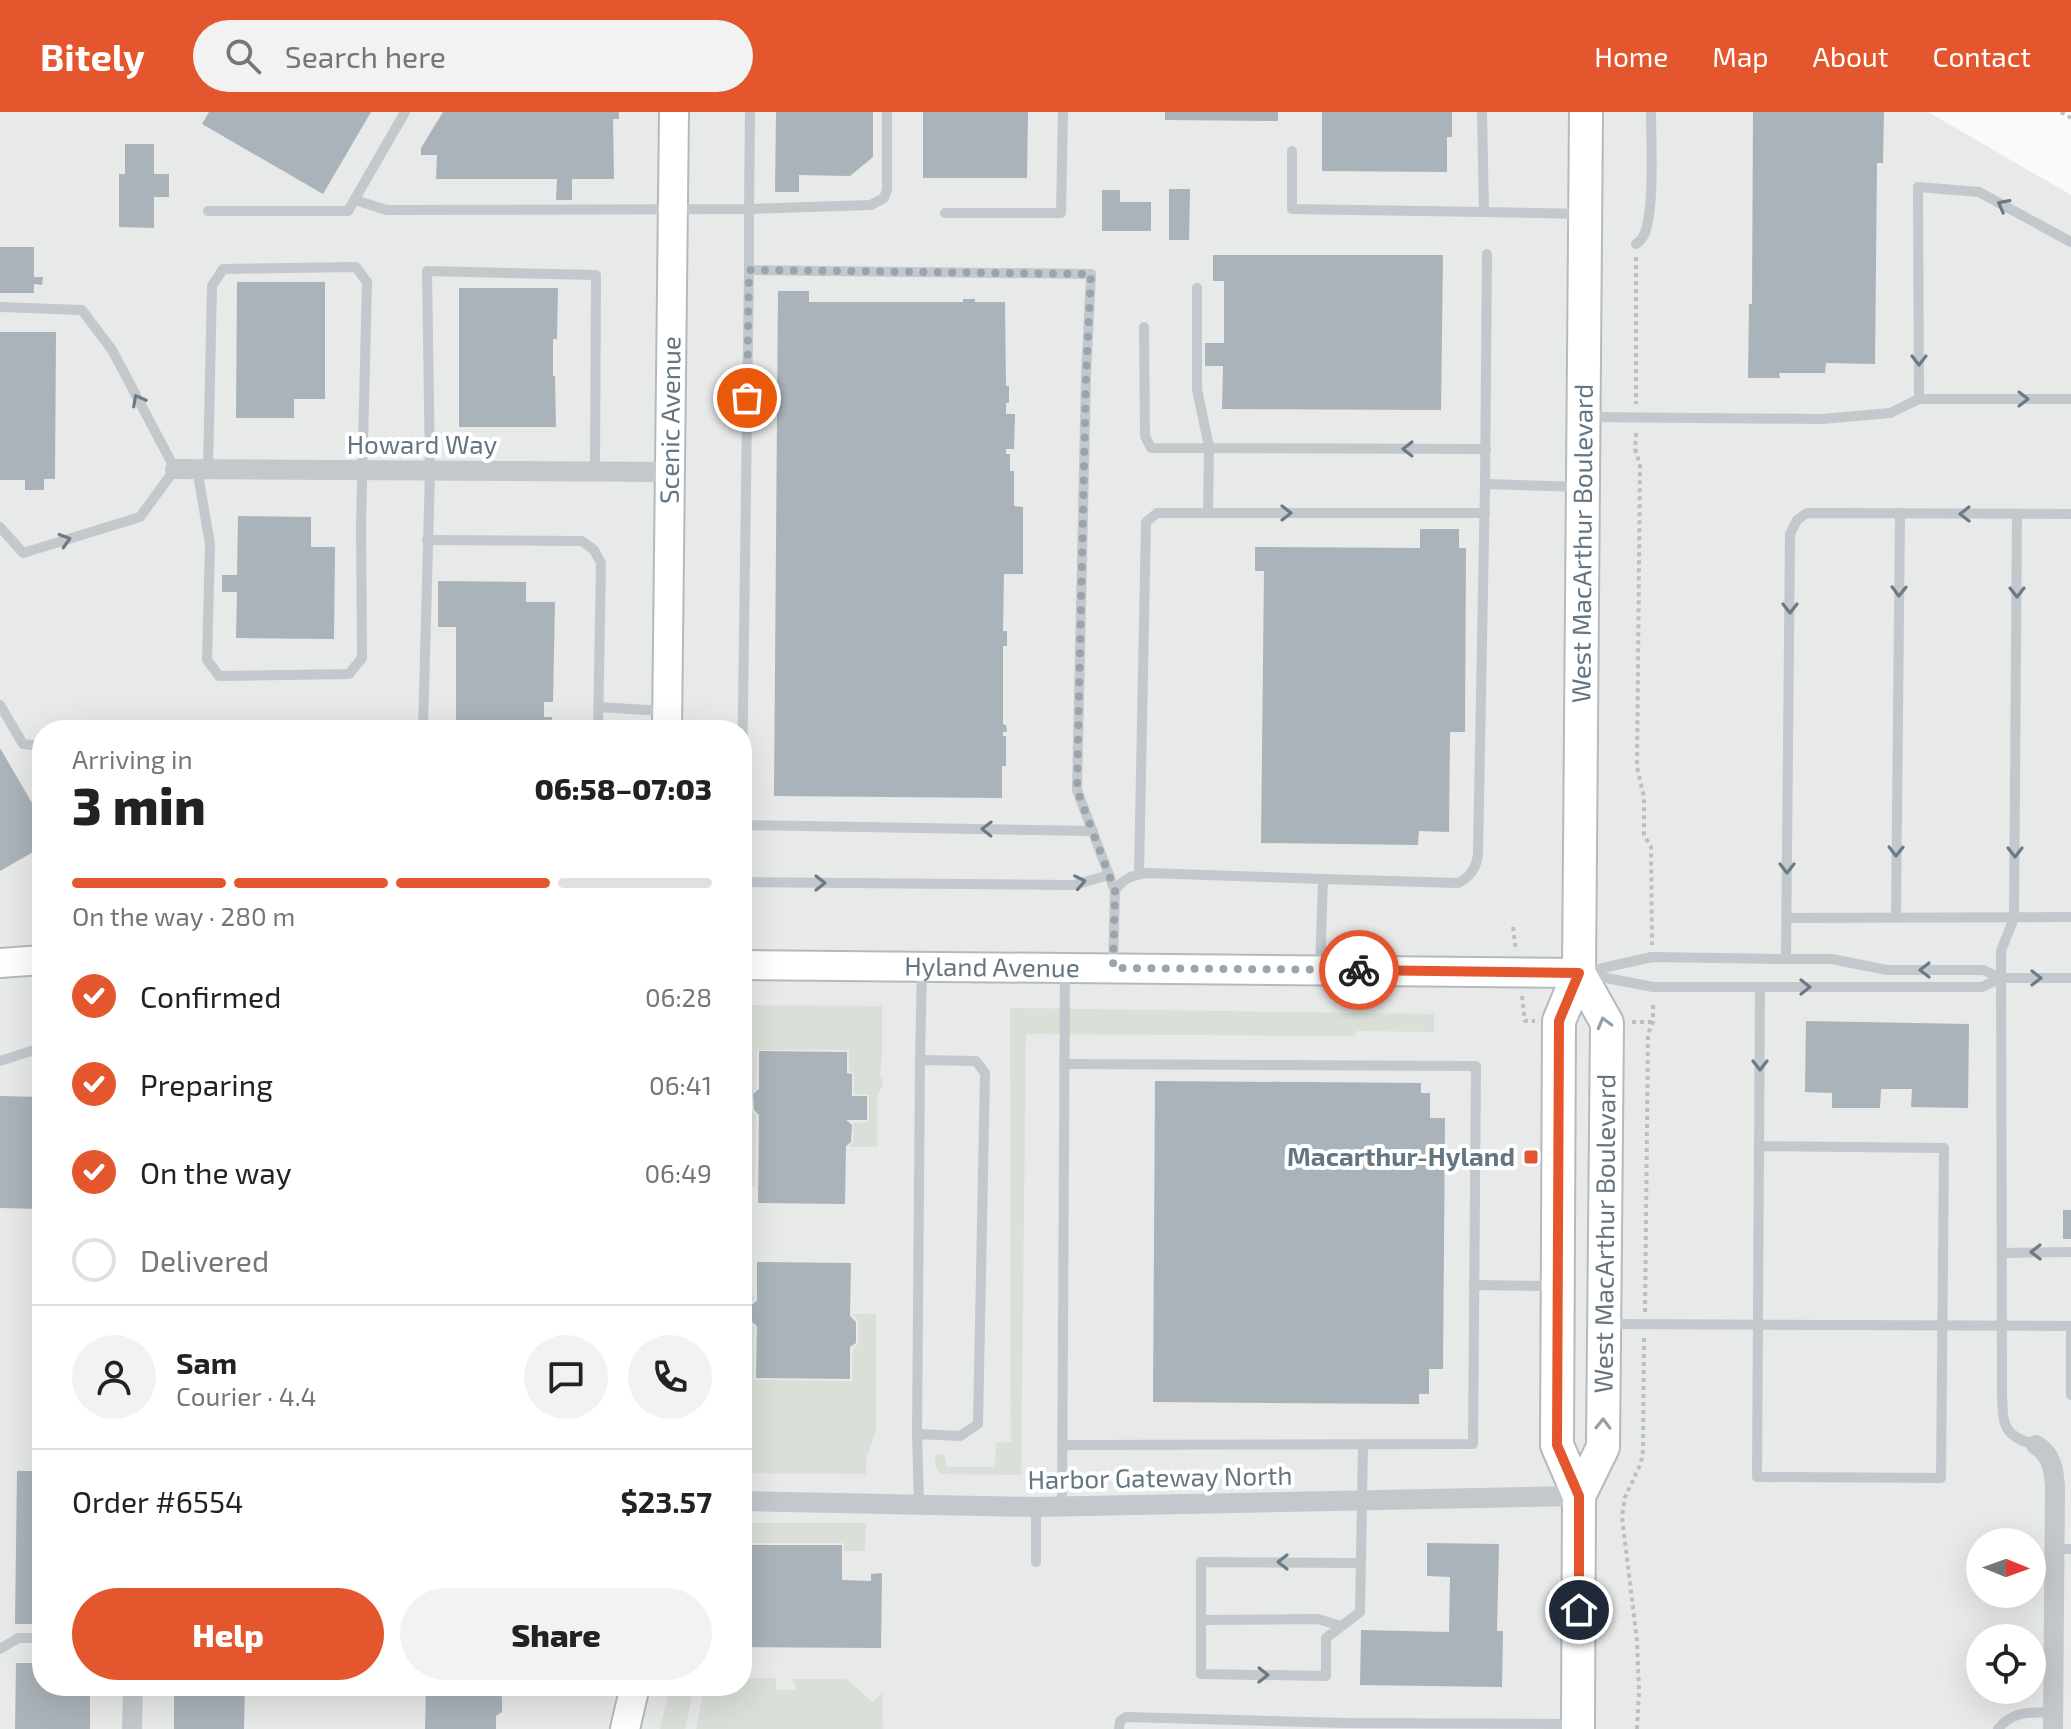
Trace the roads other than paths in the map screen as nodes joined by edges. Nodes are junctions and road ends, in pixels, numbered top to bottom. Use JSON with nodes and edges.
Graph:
{"nodes":[{"id":1,"x":405,"y":112,"type":"edge"},
{"id":2,"x":674,"y":112,"type":"edge"},
{"id":3,"x":750,"y":112,"type":"edge"},
{"id":4,"x":887,"y":112,"type":"edge"},
{"id":5,"x":1063,"y":112,"type":"edge"},
{"id":6,"x":1482,"y":112,"type":"edge"},
{"id":7,"x":1586,"y":112,"type":"edge"},
{"id":8,"x":1651,"y":112,"type":"edge"},
{"id":9,"x":1292,"y":151,"type":"dead end"},
{"id":10,"x":355,"y":200,"type":"junction"},
{"id":11,"x":673,"y":208,"type":"junction"},
{"id":12,"x":749,"y":209,"type":"junction"},
{"id":13,"x":208,"y":211,"type":"dead end"},
{"id":14,"x":1484,"y":212,"type":"junction"},
{"id":15,"x":945,"y":213,"type":"dead end"},
{"id":16,"x":1585,"y":214,"type":"junction"},
{"id":17,"x":2071,"y":242,"type":"edge"},
{"id":18,"x":1636,"y":244,"type":"dead end"},
{"id":19,"x":1487,"y":254,"type":"dead end"},
{"id":20,"x":749,"y":270,"type":"junction"},
{"id":21,"x":1197,"y":288,"type":"dead end"},
{"id":22,"x":0,"y":307,"type":"edge"},
{"id":23,"x":1144,"y":327,"type":"dead end"},
{"id":24,"x":1919,"y":399,"type":"junction"},
{"id":25,"x":2071,"y":399,"type":"edge"},
{"id":26,"x":1582,"y":417,"type":"junction"},
{"id":27,"x":1209,"y":447,"type":"junction"},
{"id":28,"x":1486,"y":449,"type":"junction"},
{"id":29,"x":175,"y":469,"type":"junction"},
{"id":30,"x":203,"y":469,"type":"junction"},
{"id":31,"x":362,"y":470,"type":"junction"},
{"id":32,"x":430,"y":471,"type":"junction"},
{"id":33,"x":595,"y":471,"type":"junction"},
{"id":34,"x":670,"y":472,"type":"junction"},
{"id":35,"x":1485,"y":484,"type":"junction"},
{"id":36,"x":1582,"y":487,"type":"junction"},
{"id":37,"x":1208,"y":513,"type":"junction"},
{"id":38,"x":1485,"y":513,"type":"junction"},
{"id":39,"x":1900,"y":513,"type":"junction"},
{"id":40,"x":2017,"y":514,"type":"junction"},
{"id":41,"x":2071,"y":514,"type":"edge"},
{"id":42,"x":0,"y":527,"type":"edge"},
{"id":43,"x":427,"y":540,"type":"junction"},
{"id":44,"x":0,"y":705,"type":"edge"},
{"id":45,"x":598,"y":707,"type":"junction"},
{"id":46,"x":423,"y":720,"type":"edge"},
{"id":47,"x":598,"y":720,"type":"edge"},
{"id":48,"x":667,"y":720,"type":"edge"},
{"id":49,"x":743,"y":720,"type":"edge"},
{"id":50,"x":32,"y":745,"type":"edge"},
{"id":51,"x":752,"y":825,"type":"edge"},
{"id":52,"x":1093,"y":831,"type":"junction"},
{"id":53,"x":1139,"y":874,"type":"junction"},
{"id":54,"x":1109,"y":875,"type":"junction"},
{"id":55,"x":1323,"y":879,"type":"junction"},
{"id":56,"x":752,"y":882,"type":"edge"},
{"id":57,"x":1115,"y":891,"type":"junction"},
{"id":58,"x":1896,"y":917,"type":"junction"},
{"id":59,"x":2071,"y":917,"type":"edge"},
{"id":60,"x":1787,"y":918,"type":"junction"},
{"id":61,"x":2014,"y":918,"type":"junction"},
{"id":62,"x":1786,"y":959,"type":"junction"},
{"id":63,"x":32,"y":961,"type":"edge"},
{"id":64,"x":0,"y":963,"type":"edge"},
{"id":65,"x":752,"y":965,"type":"edge"},
{"id":66,"x":922,"y":966,"type":"junction"},
{"id":67,"x":1065,"y":967,"type":"junction"},
{"id":68,"x":1113,"y":968,"type":"junction"},
{"id":69,"x":1320,"y":970,"type":"junction"},
{"id":70,"x":1579,"y":973,"type":"junction"},
{"id":71,"x":2001,"y":978,"type":"junction"},
{"id":72,"x":2071,"y":978,"type":"edge"},
{"id":73,"x":1760,"y":987,"type":"junction"},
{"id":74,"x":32,"y":1051,"type":"edge"},
{"id":75,"x":920,"y":1060,"type":"junction"},
{"id":76,"x":0,"y":1061,"type":"edge"},
{"id":77,"x":1064,"y":1064,"type":"junction"},
{"id":78,"x":1760,"y":1146,"type":"junction"},
{"id":79,"x":2071,"y":1252,"type":"edge"},
{"id":80,"x":2002,"y":1253,"type":"junction"},
{"id":81,"x":1474,"y":1285,"type":"junction"},
{"id":82,"x":1557,"y":1287,"type":"junction"},
{"id":83,"x":1604,"y":1324,"type":"junction"},
{"id":84,"x":1758,"y":1324,"type":"junction"},
{"id":85,"x":1943,"y":1325,"type":"junction"},
{"id":86,"x":2002,"y":1326,"type":"junction"},
{"id":87,"x":2071,"y":1326,"type":"edge"},
{"id":88,"x":2071,"y":1395,"type":"edge"},
{"id":89,"x":917,"y":1434,"type":"junction"},
{"id":90,"x":1363,"y":1444,"type":"junction"},
{"id":91,"x":1062,"y":1445,"type":"junction"},
{"id":92,"x":2036,"y":1445,"type":"joint"},
{"id":93,"x":1579,"y":1496,"type":"junction"},
{"id":94,"x":752,"y":1501,"type":"edge"},
{"id":95,"x":1362,"y":1501,"type":"junction"},
{"id":96,"x":919,"y":1505,"type":"junction"},
{"id":97,"x":1036,"y":1507,"type":"junction"},
{"id":98,"x":1062,"y":1507,"type":"junction"},
{"id":99,"x":2062,"y":1549,"type":"edge"},
{"id":100,"x":1036,"y":1562,"type":"dead end"},
{"id":101,"x":1361,"y":1563,"type":"junction"},
{"id":102,"x":1201,"y":1620,"type":"junction"},
{"id":103,"x":1341,"y":1626,"type":"junction"},
{"id":104,"x":32,"y":1638,"type":"edge"},
{"id":105,"x":0,"y":1649,"type":"edge"},
{"id":106,"x":133,"y":1696,"type":"edge"},
{"id":107,"x":633,"y":1696,"type":"edge"},
{"id":108,"x":2053,"y":1721,"type":"edge"},
{"id":109,"x":1384,"y":1726,"type":"edge"},
{"id":110,"x":1491,"y":1726,"type":"edge"},
{"id":111,"x":1578,"y":1726,"type":"edge"},
{"id":112,"x":132,"y":1729,"type":"edge"},
{"id":113,"x":625,"y":1729,"type":"edge"},
{"id":114,"x":1119,"y":1729,"type":"edge"},
{"id":115,"x":1998,"y":1729,"type":"edge"}],
"edges":[{"from":1,"to":10,"type":"lane"},
{"from":2,"to":11,"type":"street","name":"Scenic Avenue"},
{"from":3,"to":12,"type":"lane"},
{"from":4,"to":12,"type":"lane"},
{"from":5,"to":15,"type":"lane"},
{"from":6,"to":14,"type":"lane"},
{"from":7,"to":16,"type":"main road","name":"West MacArthur Boulevard"},
{"from":8,"to":18,"type":"lane"},
{"from":9,"to":14,"type":"lane"},
{"from":10,"to":11,"type":"lane"},
{"from":10,"to":13,"type":"lane"},
{"from":11,"to":12,"type":"lane"},
{"from":11,"to":34,"type":"street","name":"Scenic Avenue"},
{"from":12,"to":20,"type":"lane"},
{"from":14,"to":16,"type":"lane"},
{"from":16,"to":26,"type":"main road","name":"West MacArthur Boulevard"},
{"from":17,"to":24,"type":"lane","one_way":true},
{"from":19,"to":28,"type":"lane"},
{"from":20,"to":49,"type":"lane"},
{"from":20,"to":52,"type":"lane"},
{"from":21,"to":27,"type":"lane"},
{"from":29,"to":22,"type":"lane","one_way":true},
{"from":23,"to":27,"type":"lane"},
{"from":24,"to":25,"type":"lane","one_way":true},
{"from":24,"to":26,"type":"lane"},
{"from":26,"to":36,"type":"main road","name":"West MacArthur Boulevard"},
{"from":28,"to":27,"type":"lane","one_way":true},
{"from":27,"to":37,"type":"lane"},
{"from":28,"to":35,"type":"lane"},
{"from":29,"to":30,"type":"street","name":"Howard Way"},
{"from":42,"to":29,"type":"lane","one_way":true},
{"from":30,"to":31,"type":"street","name":"Howard Way"},
{"from":30,"to":31,"type":"lane"},
{"from":30,"to":31,"type":"lane"},
{"from":31,"to":32,"type":"street","name":"Howard Way"},
{"from":32,"to":33,"type":"street","name":"Howard Way"},
{"from":32,"to":33,"type":"lane"},
{"from":32,"to":43,"type":"lane"},
{"from":33,"to":34,"type":"street","name":"Howard Way"},
{"from":34,"to":48,"type":"street","name":"Scenic Avenue"},
{"from":35,"to":36,"type":"lane"},
{"from":35,"to":38,"type":"lane"},
{"from":36,"to":70,"type":"main road","name":"West MacArthur Boulevard"},
{"from":37,"to":38,"type":"lane","one_way":true},
{"from":37,"to":53,"type":"lane"},
{"from":38,"to":55,"type":"lane"},
{"from":40,"to":39,"type":"lane","one_way":true},
{"from":39,"to":58,"type":"lane","one_way":true},
{"from":39,"to":60,"type":"lane","one_way":true},
{"from":40,"to":41,"type":"lane"},
{"from":40,"to":61,"type":"lane","one_way":true},
{"from":43,"to":45,"type":"lane"},
{"from":43,"to":46,"type":"lane"},
{"from":44,"to":50,"type":"lane"},
{"from":45,"to":47,"type":"lane"},
{"from":45,"to":48,"type":"lane"},
{"from":52,"to":51,"type":"lane","one_way":true},
{"from":52,"to":54,"type":"lane"},
{"from":53,"to":55,"type":"lane"},
{"from":53,"to":57,"type":"lane"},
{"from":56,"to":54,"type":"lane","one_way":true},
{"from":54,"to":57,"type":"lane"},
{"from":55,"to":69,"type":"lane"},
{"from":57,"to":68,"type":"lane"},
{"from":58,"to":60,"type":"lane"},
{"from":58,"to":61,"type":"lane"},
{"from":59,"to":61,"type":"lane"},
{"from":60,"to":62,"type":"lane"},
{"from":61,"to":71,"type":"lane"},
{"from":62,"to":70,"type":"lane"},
{"from":71,"to":62,"type":"lane","one_way":true},
{"from":63,"to":64,"type":"street"},
{"from":65,"to":66,"type":"street","name":"Hyland Avenue"},
{"from":66,"to":67,"type":"street","name":"Hyland Avenue"},
{"from":66,"to":75,"type":"lane"},
{"from":67,"to":68,"type":"street","name":"Hyland Avenue"},
{"from":67,"to":77,"type":"lane"},
{"from":68,"to":69,"type":"street","name":"Hyland Avenue"},
{"from":69,"to":70,"type":"street","name":"Hyland Avenue"},
{"from":70,"to":73,"type":"lane"},
{"from":70,"to":82,"type":"main road","name":"West MacArthur Boulevard"},
{"from":83,"to":70,"type":"main road","name":"West MacArthur Boulevard","one_way":true},
{"from":71,"to":72,"type":"lane","one_way":true},
{"from":73,"to":71,"type":"lane","one_way":true},
{"from":71,"to":80,"type":"lane"},
{"from":73,"to":78,"type":"lane","one_way":true},
{"from":74,"to":76,"type":"lane"},
{"from":75,"to":89,"type":"lane"},
{"from":75,"to":89,"type":"lane"},
{"from":77,"to":81,"type":"lane"},
{"from":77,"to":91,"type":"lane"},
{"from":78,"to":84,"type":"lane"},
{"from":78,"to":85,"type":"lane"},
{"from":79,"to":80,"type":"lane","one_way":true},
{"from":80,"to":86,"type":"lane"},
{"from":81,"to":82,"type":"lane"},
{"from":81,"to":90,"type":"lane"},
{"from":82,"to":93,"type":"main road","name":"West MacArthur Boulevard"},
{"from":83,"to":84,"type":"lane"},
{"from":93,"to":83,"type":"main road","name":"West MacArthur Boulevard","one_way":true},
{"from":84,"to":85,"type":"lane"},
{"from":84,"to":85,"type":"lane"},
{"from":85,"to":86,"type":"lane"},
{"from":86,"to":87,"type":"lane"},
{"from":86,"to":92,"type":"lane"},
{"from":87,"to":88,"type":"lane"},
{"from":89,"to":96,"type":"lane"},
{"from":90,"to":91,"type":"lane"},
{"from":90,"to":95,"type":"lane"},
{"from":91,"to":98,"type":"lane"},
{"from":92,"to":99,"type":"street"},
{"from":93,"to":95,"type":"street","name":"Harbor Gateway North"},
{"from":93,"to":111,"type":"main road","name":"West MacArthur Boulevard"},
{"from":94,"to":96,"type":"street","name":"Harbor Gateway North"},
{"from":95,"to":98,"type":"street","name":"Harbor Gateway North"},
{"from":95,"to":101,"type":"lane"},
{"from":96,"to":97,"type":"street","name":"Harbor Gateway North"},
{"from":97,"to":98,"type":"street","name":"Harbor Gateway North"},
{"from":97,"to":100,"type":"lane"},
{"from":99,"to":108,"type":"street"},
{"from":101,"to":102,"type":"lane","one_way":true},
{"from":101,"to":103,"type":"lane"},
{"from":102,"to":103,"type":"lane"},
{"from":102,"to":103,"type":"lane","one_way":true},
{"from":104,"to":105,"type":"lane"},
{"from":106,"to":112,"type":"street"},
{"from":107,"to":113,"type":"street"},
{"from":108,"to":115,"type":"lane"},
{"from":109,"to":110,"type":"lane"},
{"from":109,"to":114,"type":"lane"},
{"from":110,"to":111,"type":"lane"}]}
